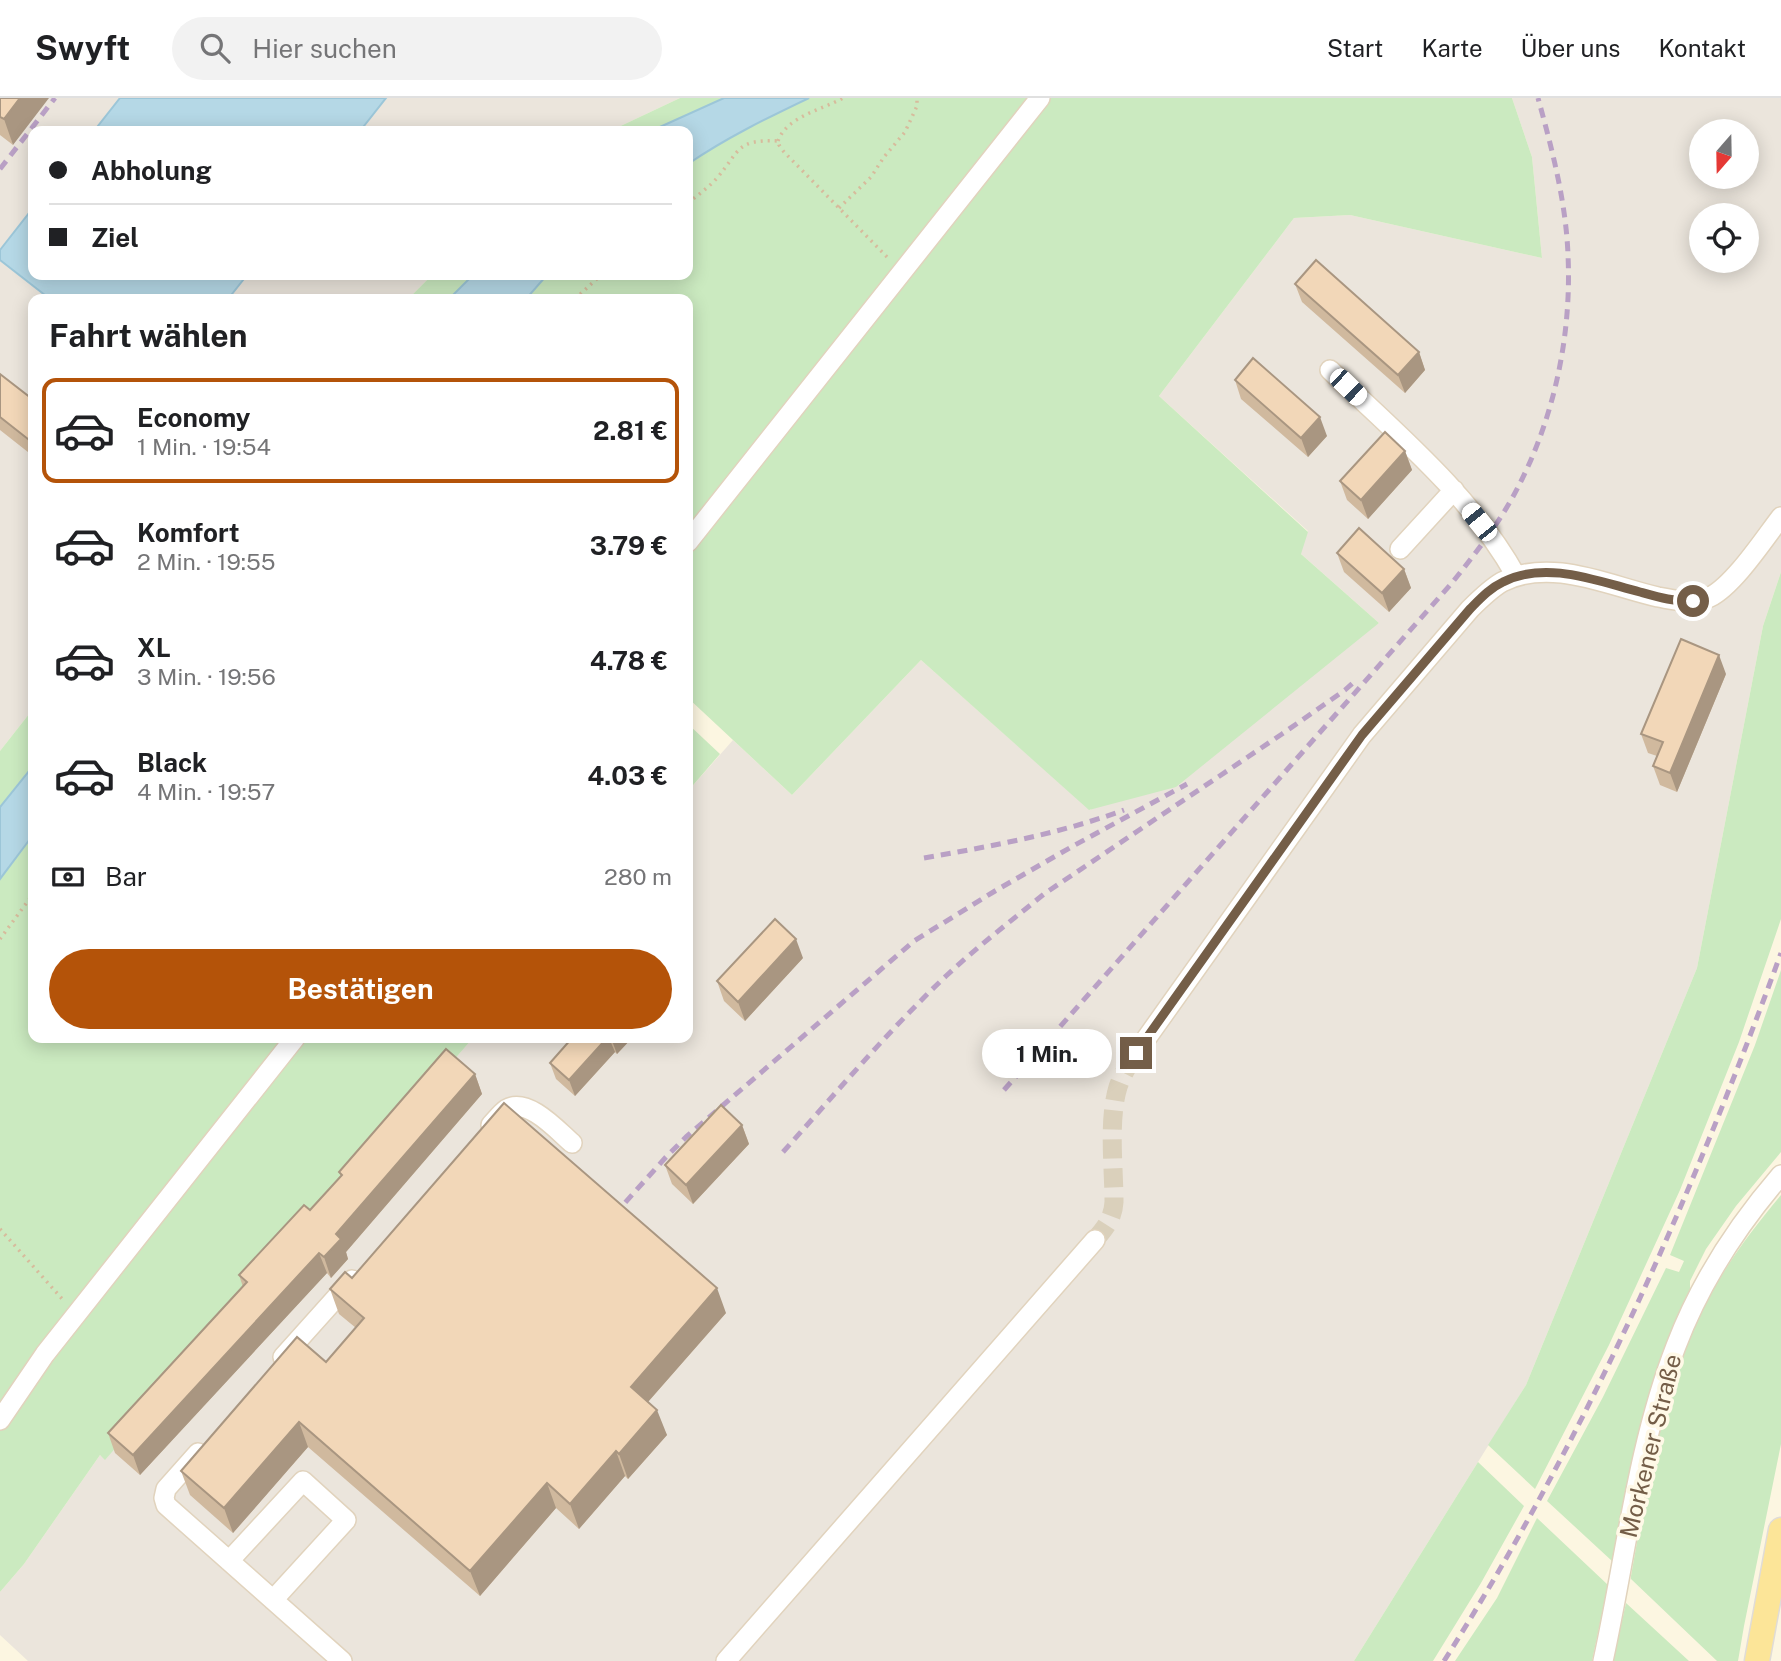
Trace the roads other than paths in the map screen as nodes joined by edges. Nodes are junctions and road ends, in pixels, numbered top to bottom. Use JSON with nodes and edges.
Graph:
{"nodes":[{"id":1,"x":1040,"y":98,"type":"edge"},
{"id":2,"x":1330,"y":370,"type":"dead end"},
{"id":3,"x":1454,"y":490,"type":"junction"},
{"id":4,"x":1781,"y":517,"type":"edge"},
{"id":5,"x":693,"y":536,"type":"edge"},
{"id":6,"x":1400,"y":549,"type":"dead end"},
{"id":7,"x":1516,"y":576,"type":"junction"},
{"id":8,"x":291,"y":1043,"type":"edge"},
{"id":9,"x":1136,"y":1053,"type":"tunnel mouth"},
{"id":10,"x":476,"y":1142,"type":"edge"},
{"id":11,"x":572,"y":1143,"type":"dead end"},
{"id":12,"x":1781,"y":1175,"type":"edge"},
{"id":13,"x":1095,"y":1240,"type":"tunnel mouth"},
{"id":14,"x":368,"y":1263,"type":"edge"},
{"id":15,"x":268,"y":1374,"type":"edge"},
{"id":16,"x":0,"y":1420,"type":"edge"},
{"id":17,"x":214,"y":1436,"type":"edge"},
{"id":18,"x":1781,"y":1530,"type":"edge"},
{"id":19,"x":229,"y":1561,"type":"junction"},
{"id":20,"x":273,"y":1601,"type":"junction"},
{"id":21,"x":342,"y":1661,"type":"edge"},
{"id":22,"x":726,"y":1661,"type":"edge"},
{"id":23,"x":1602,"y":1661,"type":"edge"},
{"id":24,"x":1757,"y":1661,"type":"edge"}],
"edges":[{"from":1,"to":5,"type":"street"},
{"from":2,"to":3,"type":"street"},
{"from":3,"to":6,"type":"street"},
{"from":3,"to":7,"type":"street"},
{"from":4,"to":7,"type":"street"},
{"from":7,"to":9,"type":"street"},
{"from":8,"to":16,"type":"street"},
{"from":10,"to":11,"type":"street"},
{"from":12,"to":23,"type":"street","name":"Morkener Straße"},
{"from":13,"to":22,"type":"street"},
{"from":14,"to":15,"type":"street"},
{"from":17,"to":19,"type":"street"},
{"from":18,"to":24,"type":"main road"},
{"from":19,"to":20,"type":"street"},
{"from":19,"to":20,"type":"street"},
{"from":20,"to":21,"type":"street"}]}
